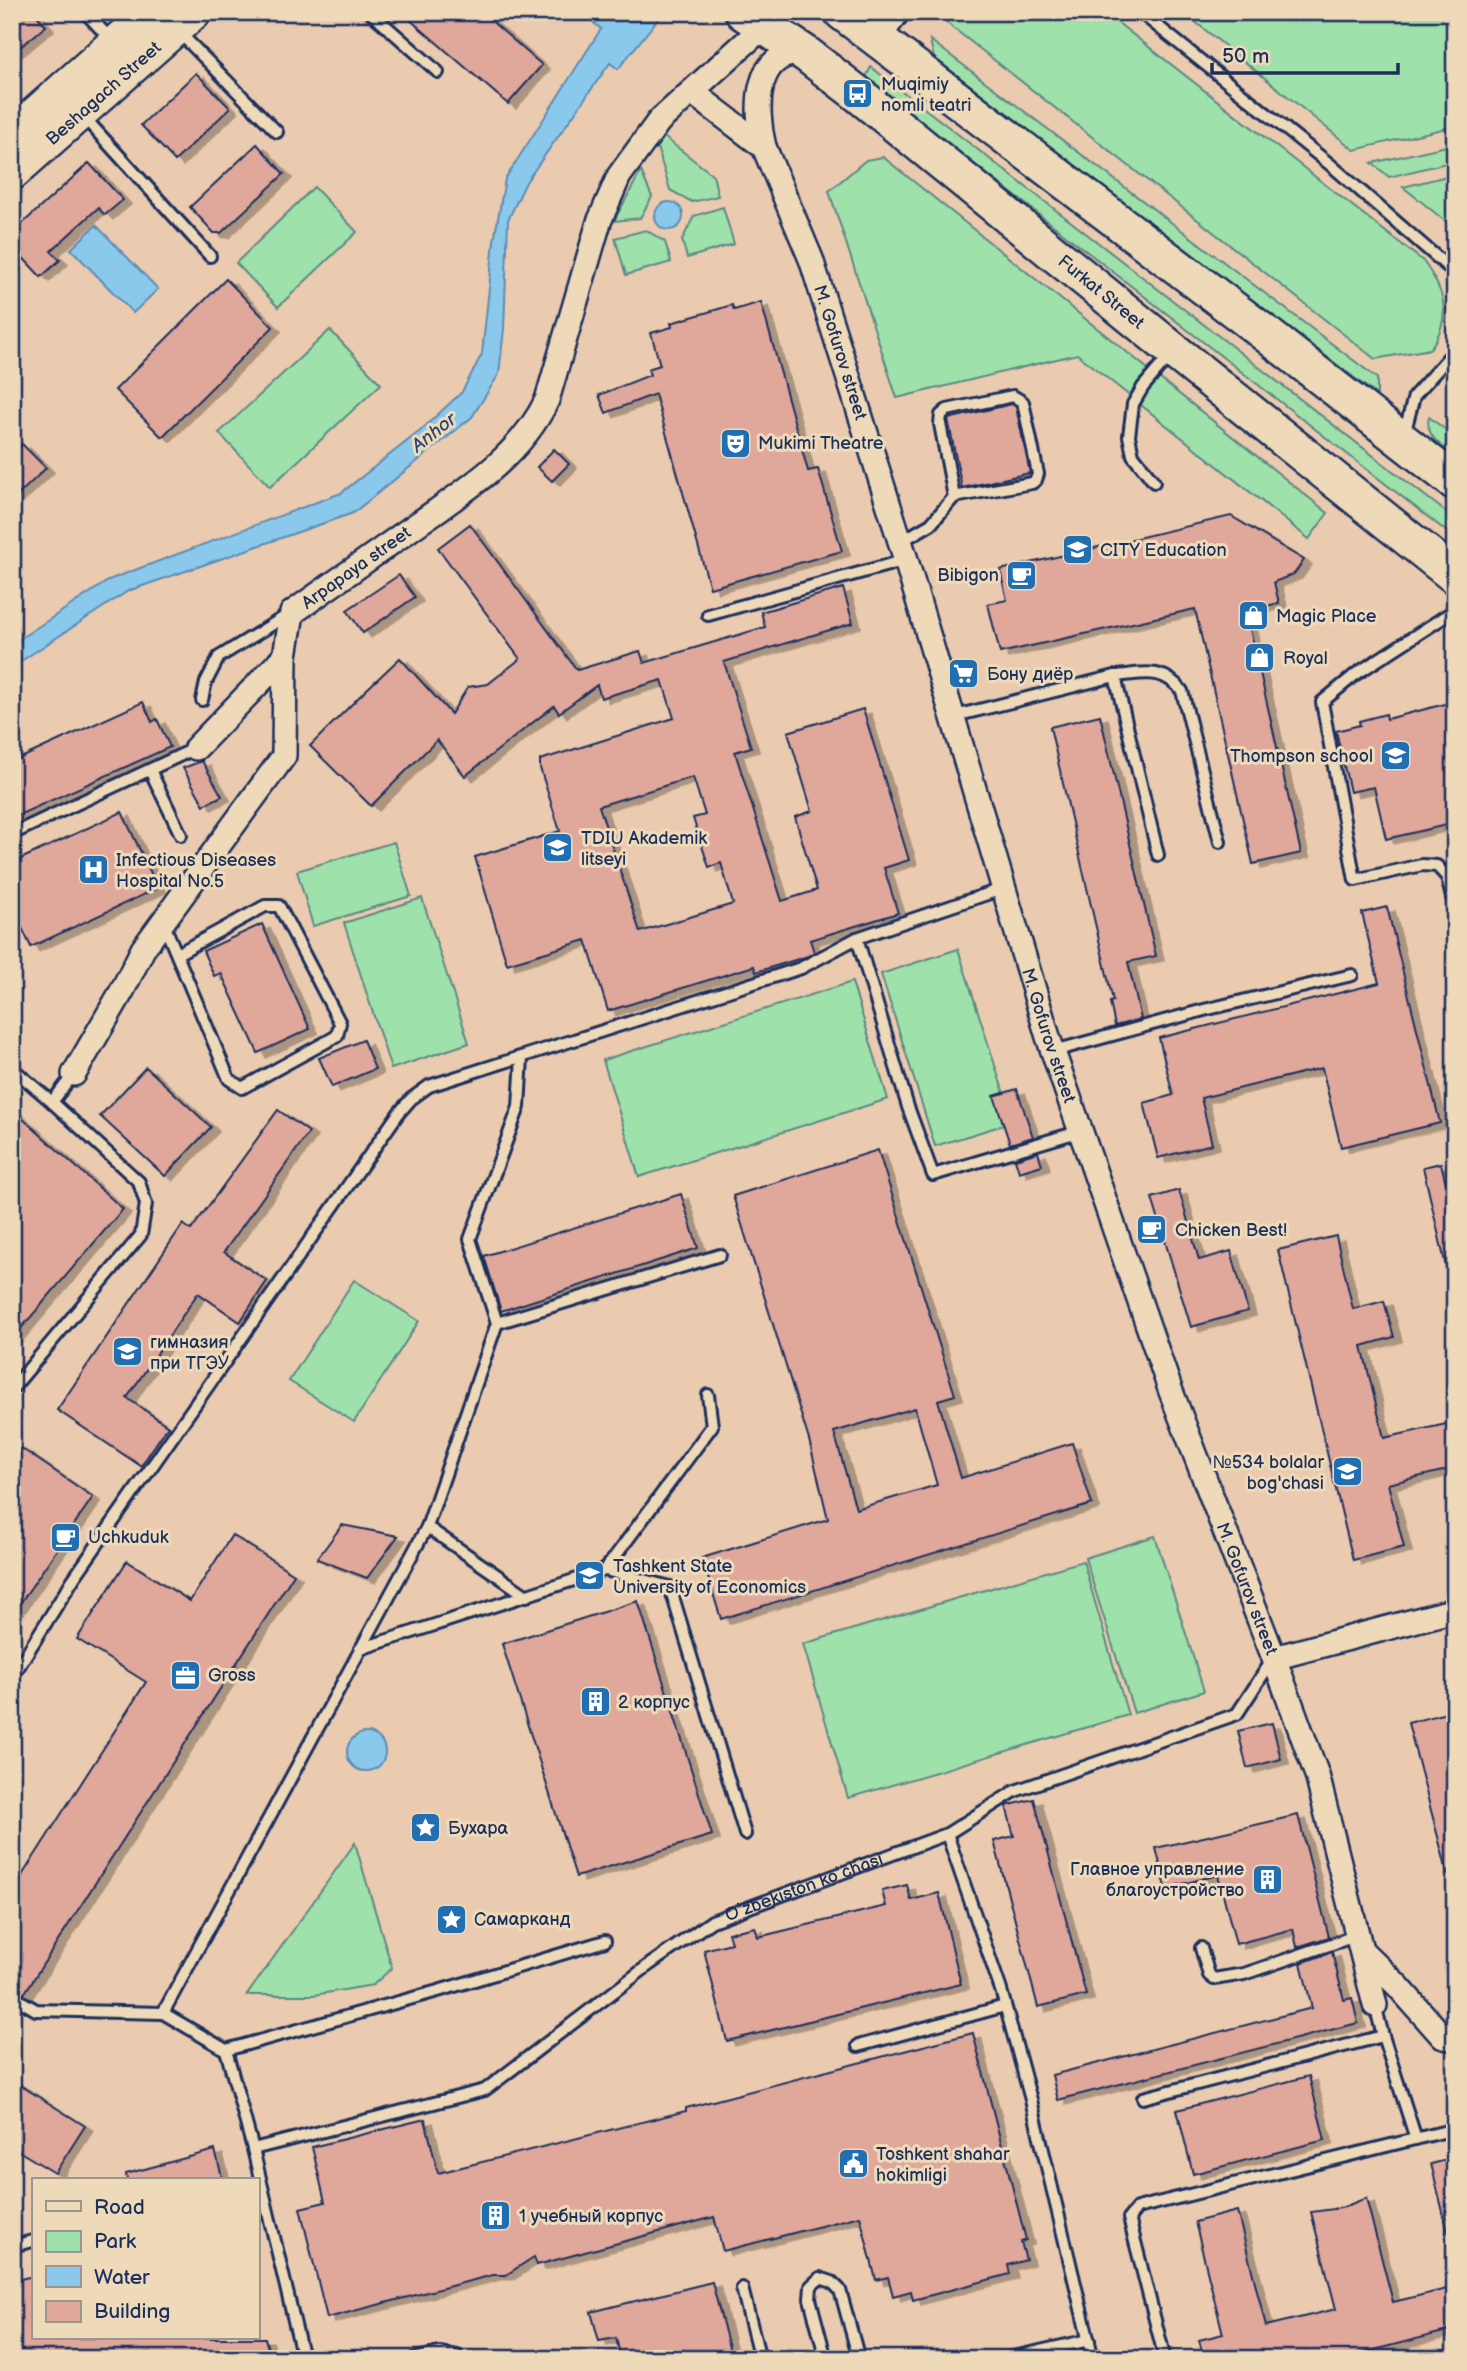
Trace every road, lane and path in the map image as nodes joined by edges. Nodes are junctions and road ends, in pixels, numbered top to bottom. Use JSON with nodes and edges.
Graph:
{"nodes":[{"id":1,"x":85,"y":12,"type":"edge"},
{"id":2,"x":149,"y":12,"type":"edge"},
{"id":3,"x":370,"y":12,"type":"edge"},
{"id":4,"x":842,"y":12,"type":"edge"},
{"id":5,"x":1140,"y":12,"type":"edge"},
{"id":6,"x":754,"y":19,"type":"edge"},
{"id":7,"x":186,"y":21,"type":"edge"},
{"id":8,"x":888,"y":25,"type":"edge"},
{"id":9,"x":114,"y":43,"type":"junction"},
{"id":10,"x":806,"y":54,"type":"junction"},
{"id":11,"x":438,"y":72,"type":"dead end"},
{"id":12,"x":692,"y":92,"type":"junction"},
{"id":13,"x":81,"y":114,"type":"junction"},
{"id":14,"x":277,"y":132,"type":"dead end"},
{"id":15,"x":12,"y":134,"type":"edge"},
{"id":16,"x":764,"y":147,"type":"junction"},
{"id":17,"x":12,"y":174,"type":"edge"},
{"id":18,"x":210,"y":256,"type":"dead end"},
{"id":19,"x":1455,"y":273,"type":"edge"},
{"id":20,"x":1455,"y":350,"type":"edge"},
{"id":21,"x":1174,"y":351,"type":"junction"},
{"id":22,"x":1403,"y":442,"type":"junction"},
{"id":23,"x":1154,"y":482,"type":"dead end"},
{"id":24,"x":1455,"y":482,"type":"edge"},
{"id":25,"x":954,"y":497,"type":"junction"},
{"id":26,"x":903,"y":551,"type":"junction"},
{"id":27,"x":1455,"y":576,"type":"edge"},
{"id":28,"x":1455,"y":610,"type":"edge"},
{"id":29,"x":292,"y":613,"type":"junction"},
{"id":30,"x":708,"y":615,"type":"dead end"},
{"id":31,"x":285,"y":656,"type":"junction"},
{"id":32,"x":1115,"y":676,"type":"junction"},
{"id":33,"x":202,"y":700,"type":"dead end"},
{"id":34,"x":951,"y":717,"type":"junction"},
{"id":35,"x":196,"y":748,"type":"joint"},
{"id":36,"x":150,"y":770,"type":"junction"},
{"id":37,"x":12,"y":834,"type":"edge"},
{"id":38,"x":181,"y":835,"type":"dead end"},
{"id":39,"x":1220,"y":842,"type":"dead end"},
{"id":40,"x":1158,"y":855,"type":"dead end"},
{"id":41,"x":1002,"y":889,"type":"junction"},
{"id":42,"x":1455,"y":910,"type":"edge"},
{"id":43,"x":163,"y":922,"type":"junction"},
{"id":44,"x":857,"y":938,"type":"junction"},
{"id":45,"x":177,"y":954,"type":"junction"},
{"id":46,"x":1352,"y":975,"type":"dead end"},
{"id":47,"x":1054,"y":1051,"type":"junction"},
{"id":48,"x":522,"y":1057,"type":"junction"},
{"id":49,"x":12,"y":1068,"type":"edge"},
{"id":50,"x":74,"y":1074,"type":"joint"},
{"id":51,"x":52,"y":1102,"type":"junction"},
{"id":52,"x":1081,"y":1131,"type":"junction"},
{"id":53,"x":720,"y":1255,"type":"dead end"},
{"id":54,"x":497,"y":1322,"type":"junction"},
{"id":55,"x":12,"y":1389,"type":"edge"},
{"id":56,"x":708,"y":1395,"type":"dead end"},
{"id":57,"x":427,"y":1527,"type":"junction"},
{"id":58,"x":605,"y":1570,"type":"junction"},
{"id":59,"x":527,"y":1596,"type":"junction"},
{"id":60,"x":1455,"y":1610,"type":"edge"},
{"id":61,"x":360,"y":1649,"type":"junction"},
{"id":62,"x":1275,"y":1658,"type":"junction"},
{"id":63,"x":12,"y":1677,"type":"edge"},
{"id":64,"x":745,"y":1834,"type":"dead end"},
{"id":65,"x":947,"y":1834,"type":"junction"},
{"id":66,"x":606,"y":1941,"type":"dead end"},
{"id":67,"x":1360,"y":1943,"type":"junction"},
{"id":68,"x":1201,"y":1948,"type":"dead end"},
{"id":69,"x":12,"y":1996,"type":"edge"},
{"id":70,"x":1375,"y":2005,"type":"joint"},
{"id":71,"x":1005,"y":2006,"type":"junction"},
{"id":72,"x":163,"y":2013,"type":"junction"},
{"id":73,"x":1383,"y":2036,"type":"junction"},
{"id":74,"x":1455,"y":2039,"type":"edge"},
{"id":75,"x":858,"y":2046,"type":"dead end"},
{"id":76,"x":226,"y":2050,"type":"junction"},
{"id":77,"x":1143,"y":2098,"type":"dead end"},
{"id":78,"x":1455,"y":2129,"type":"edge"},
{"id":79,"x":1416,"y":2138,"type":"junction"},
{"id":80,"x":253,"y":2149,"type":"junction"},
{"id":81,"x":32,"y":2241,"type":"edge"},
{"id":82,"x":12,"y":2246,"type":"edge"},
{"id":83,"x":741,"y":2288,"type":"dead end"},
{"id":84,"x":1088,"y":2340,"type":"junction"},
{"id":85,"x":858,"y":2358,"type":"edge"},
{"id":86,"x":306,"y":2359,"type":"edge"},
{"id":87,"x":414,"y":2359,"type":"edge"},
{"id":88,"x":459,"y":2359,"type":"edge"},
{"id":89,"x":760,"y":2359,"type":"edge"},
{"id":90,"x":826,"y":2359,"type":"edge"},
{"id":91,"x":1003,"y":2359,"type":"edge"},
{"id":92,"x":1093,"y":2359,"type":"edge"},
{"id":93,"x":1165,"y":2359,"type":"edge"}],
"edges":[{"from":1,"to":9,"type":"lane"},
{"from":2,"to":9,"type":"main road","name":"Beshagach Street"},
{"from":3,"to":11,"type":"lane"},
{"from":4,"to":8,"type":"main road"},
{"from":5,"to":19,"type":"lane"},
{"from":6,"to":10,"type":"main road","name":"Furkat Street"},
{"from":6,"to":12,"type":"street","name":"Arpapaya street"},
{"from":7,"to":13,"type":"main road","name":"Beshagach Street"},
{"from":7,"to":14,"type":"lane"},
{"from":8,"to":22,"type":"main road"},
{"from":9,"to":15,"type":"main road","name":"Beshagach Street"},
{"from":10,"to":16,"type":"street"},
{"from":10,"to":21,"type":"main road","name":"Furkat Street"},
{"from":12,"to":16,"type":"street","name":"M. Gofurov street"},
{"from":12,"to":29,"type":"street","name":"Arpapaya street"},
{"from":13,"to":17,"type":"main road","name":"Beshagach Street"},
{"from":13,"to":18,"type":"lane"},
{"from":16,"to":26,"type":"street","name":"M. Gofurov street"},
{"from":20,"to":22,"type":"lane"},
{"from":21,"to":23,"type":"lane"},
{"from":21,"to":27,"type":"main road","name":"Furkat Street"},
{"from":22,"to":24,"type":"main road"},
{"from":25,"to":25,"type":"lane"},
{"from":25,"to":26,"type":"lane"},
{"from":26,"to":30,"type":"lane"},
{"from":26,"to":34,"type":"street","name":"M. Gofurov street"},
{"from":28,"to":42,"type":"lane"},
{"from":29,"to":31,"type":"street","name":"Arpapaya street"},
{"from":29,"to":33,"type":"lane"},
{"from":31,"to":35,"type":"street"},
{"from":31,"to":43,"type":"street","name":"Arpapaya street"},
{"from":32,"to":34,"type":"lane"},
{"from":32,"to":39,"type":"lane"},
{"from":32,"to":40,"type":"lane"},
{"from":34,"to":41,"type":"street","name":"M. Gofurov street"},
{"from":35,"to":36,"type":"lane"},
{"from":36,"to":37,"type":"lane"},
{"from":36,"to":38,"type":"lane"},
{"from":41,"to":44,"type":"lane"},
{"from":41,"to":47,"type":"street","name":"M. Gofurov street"},
{"from":43,"to":45,"type":"lane"},
{"from":43,"to":50,"type":"street","name":"Arpapaya street"},
{"from":44,"to":48,"type":"lane"},
{"from":44,"to":52,"type":"lane"},
{"from":45,"to":45,"type":"lane"},
{"from":46,"to":47,"type":"lane"},
{"from":47,"to":52,"type":"street","name":"M. Gofurov street"},
{"from":48,"to":54,"type":"lane"},
{"from":48,"to":63,"type":"lane"},
{"from":49,"to":51,"type":"lane"},
{"from":50,"to":51,"type":"lane"},
{"from":51,"to":55,"type":"lane"},
{"from":52,"to":62,"type":"street","name":"M. Gofurov street"},
{"from":53,"to":54,"type":"lane"},
{"from":54,"to":57,"type":"lane"},
{"from":56,"to":58,"type":"lane"},
{"from":57,"to":59,"type":"lane"},
{"from":57,"to":61,"type":"lane"},
{"from":58,"to":59,"type":"lane"},
{"from":58,"to":64,"type":"lane"},
{"from":59,"to":61,"type":"lane"},
{"from":60,"to":62,"type":"street"},
{"from":61,"to":72,"type":"lane"},
{"from":62,"to":65,"type":"lane","name":"O‘zbekiston ko‘chasi"},
{"from":62,"to":67,"type":"street","name":"M. Gofurov street"},
{"from":65,"to":71,"type":"lane"},
{"from":65,"to":80,"type":"lane","name":"O‘zbekiston ko‘chasi"},
{"from":66,"to":76,"type":"lane"},
{"from":67,"to":68,"type":"lane"},
{"from":67,"to":70,"type":"street","name":"M. Gofurov street"},
{"from":67,"to":74,"type":"street"},
{"from":69,"to":72,"type":"lane"},
{"from":70,"to":73,"type":"lane"},
{"from":71,"to":75,"type":"lane"},
{"from":71,"to":84,"type":"lane"},
{"from":72,"to":76,"type":"lane"},
{"from":73,"to":77,"type":"lane"},
{"from":73,"to":79,"type":"lane"},
{"from":76,"to":80,"type":"lane"},
{"from":78,"to":79,"type":"lane"},
{"from":79,"to":93,"type":"lane"},
{"from":80,"to":86,"type":"lane"},
{"from":81,"to":82,"type":"lane"},
{"from":83,"to":89,"type":"lane"},
{"from":84,"to":91,"type":"lane"},
{"from":84,"to":92,"type":"lane"},
{"from":85,"to":90,"type":"lane"},
{"from":87,"to":88,"type":"lane"}]}
